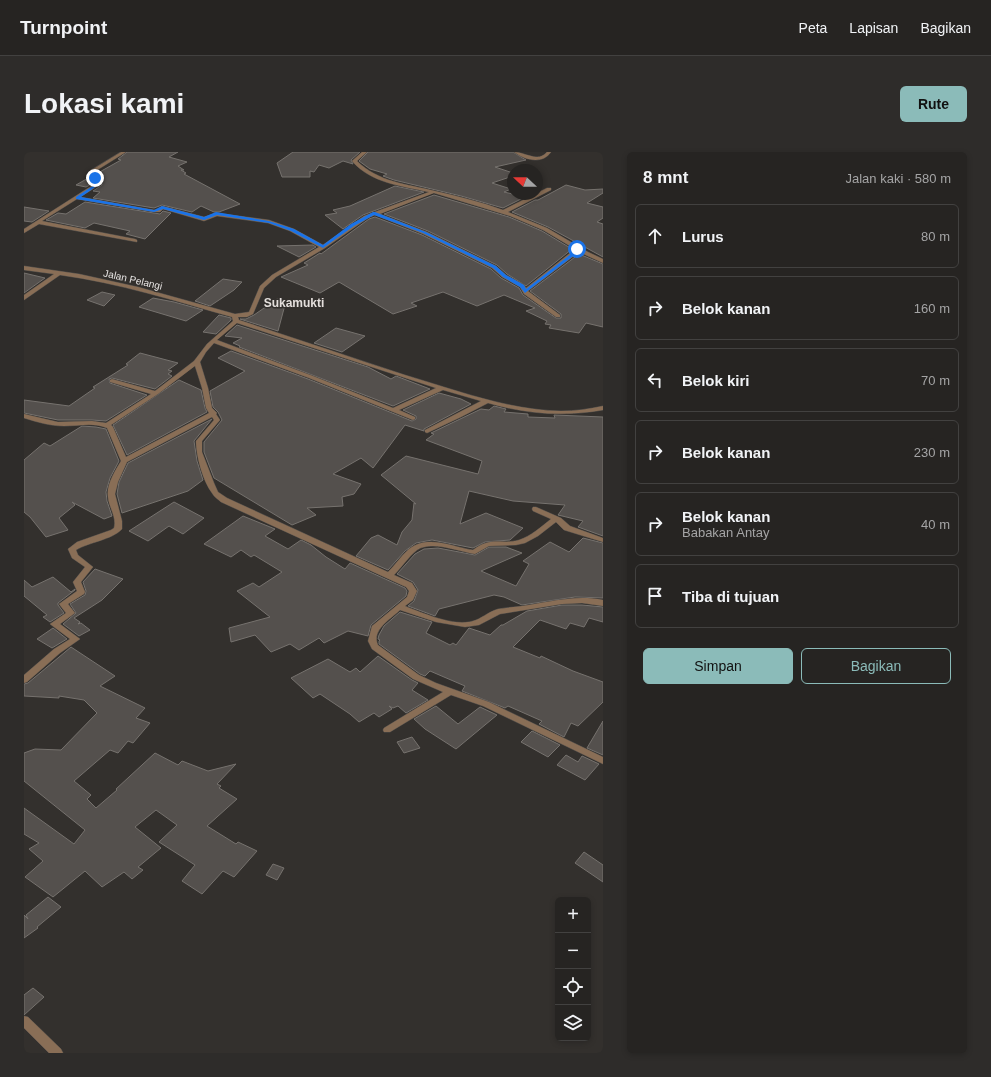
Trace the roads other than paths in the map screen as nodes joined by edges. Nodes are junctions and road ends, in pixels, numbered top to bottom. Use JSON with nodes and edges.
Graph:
{"nodes":[{"id":1,"x":124,"y":152,"type":"edge"},
{"id":2,"x":365,"y":152,"type":"edge"},
{"id":3,"x":516,"y":152,"type":"edge"},
{"id":4,"x":549,"y":152,"type":"edge"},
{"id":5,"x":549,"y":189,"type":"dead end"},
{"id":6,"x":433,"y":192,"type":"junction"},
{"id":7,"x":77,"y":198,"type":"junction"},
{"id":8,"x":503,"y":212,"type":"junction"},
{"id":9,"x":374,"y":213,"type":"junction"},
{"id":10,"x":38,"y":222,"type":"junction"},
{"id":11,"x":24,"y":230,"type":"edge"},
{"id":12,"x":134,"y":241,"type":"dead end"},
{"id":13,"x":323,"y":247,"type":"junction"},
{"id":14,"x":578,"y":250,"type":"junction"},
{"id":15,"x":603,"y":261,"type":"edge"},
{"id":16,"x":24,"y":268,"type":"edge"},
{"id":17,"x":59,"y":273,"type":"junction"},
{"id":18,"x":525,"y":291,"type":"junction"},
{"id":19,"x":24,"y":298,"type":"edge"},
{"id":20,"x":558,"y":316,"type":"dead end"},
{"id":21,"x":236,"y":319,"type":"junction"},
{"id":22,"x":214,"y":341,"type":"junction"},
{"id":23,"x":197,"y":362,"type":"junction"},
{"id":24,"x":112,"y":381,"type":"dead end"},
{"id":25,"x":442,"y":388,"type":"junction"},
{"id":26,"x":156,"y":393,"type":"junction"},
{"id":27,"x":486,"y":401,"type":"junction"},
{"id":28,"x":603,"y":408,"type":"edge"},
{"id":29,"x":394,"y":410,"type":"junction"},
{"id":30,"x":214,"y":413,"type":"junction"},
{"id":31,"x":24,"y":416,"type":"edge"},
{"id":32,"x":413,"y":418,"type":"dead end"},
{"id":33,"x":107,"y":425,"type":"junction"},
{"id":34,"x":427,"y":431,"type":"dead end"},
{"id":35,"x":124,"y":461,"type":"junction"},
{"id":36,"x":536,"y":509,"type":"dead end"},
{"id":37,"x":556,"y":519,"type":"junction"},
{"id":38,"x":603,"y":540,"type":"edge"},
{"id":39,"x":390,"y":576,"type":"junction"},
{"id":40,"x":603,"y":603,"type":"edge"},
{"id":41,"x":399,"y":607,"type":"junction"},
{"id":42,"x":24,"y":680,"type":"edge"},
{"id":43,"x":450,"y":691,"type":"junction"},
{"id":44,"x":387,"y":730,"type":"dead end"},
{"id":45,"x":603,"y":761,"type":"edge"},
{"id":46,"x":24,"y":1021,"type":"edge"},
{"id":47,"x":57,"y":1053,"type":"edge"}],
"edges":[{"from":1,"to":7,"type":"street"},
{"from":2,"to":6,"type":"street"},
{"from":3,"to":4,"type":"street"},
{"from":5,"to":8,"type":"street"},
{"from":6,"to":8,"type":"street"},
{"from":6,"to":9,"type":"street"},
{"from":7,"to":10,"type":"street"},
{"from":7,"to":13,"type":"street"},
{"from":8,"to":14,"type":"street"},
{"from":9,"to":13,"type":"street"},
{"from":9,"to":18,"type":"street"},
{"from":10,"to":11,"type":"street"},
{"from":10,"to":12,"type":"street"},
{"from":13,"to":21,"type":"street"},
{"from":14,"to":15,"type":"street"},
{"from":14,"to":18,"type":"street"},
{"from":16,"to":17,"type":"street","name":"Jalan Pelangi"},
{"from":17,"to":19,"type":"street"},
{"from":17,"to":21,"type":"street","name":"Jalan Pelangi"},
{"from":18,"to":20,"type":"street"},
{"from":21,"to":22,"type":"street"},
{"from":21,"to":25,"type":"street","name":"Jalan Pelangi"},
{"from":22,"to":23,"type":"street"},
{"from":22,"to":29,"type":"street"},
{"from":23,"to":26,"type":"street"},
{"from":23,"to":30,"type":"street"},
{"from":24,"to":26,"type":"street"},
{"from":25,"to":27,"type":"street","name":"Jalan Pelangi"},
{"from":25,"to":29,"type":"street"},
{"from":26,"to":33,"type":"street"},
{"from":27,"to":28,"type":"street","name":"Jalan Pelangi"},
{"from":27,"to":34,"type":"street"},
{"from":29,"to":32,"type":"street"},
{"from":30,"to":35,"type":"street"},
{"from":30,"to":39,"type":"street"},
{"from":31,"to":33,"type":"street"},
{"from":33,"to":35,"type":"street"},
{"from":35,"to":42,"type":"street"},
{"from":36,"to":37,"type":"street"},
{"from":37,"to":38,"type":"street"},
{"from":37,"to":39,"type":"street"},
{"from":39,"to":41,"type":"street"},
{"from":40,"to":41,"type":"street"},
{"from":41,"to":43,"type":"street"},
{"from":43,"to":44,"type":"street"},
{"from":43,"to":45,"type":"street"},
{"from":46,"to":47,"type":"street"}]}
